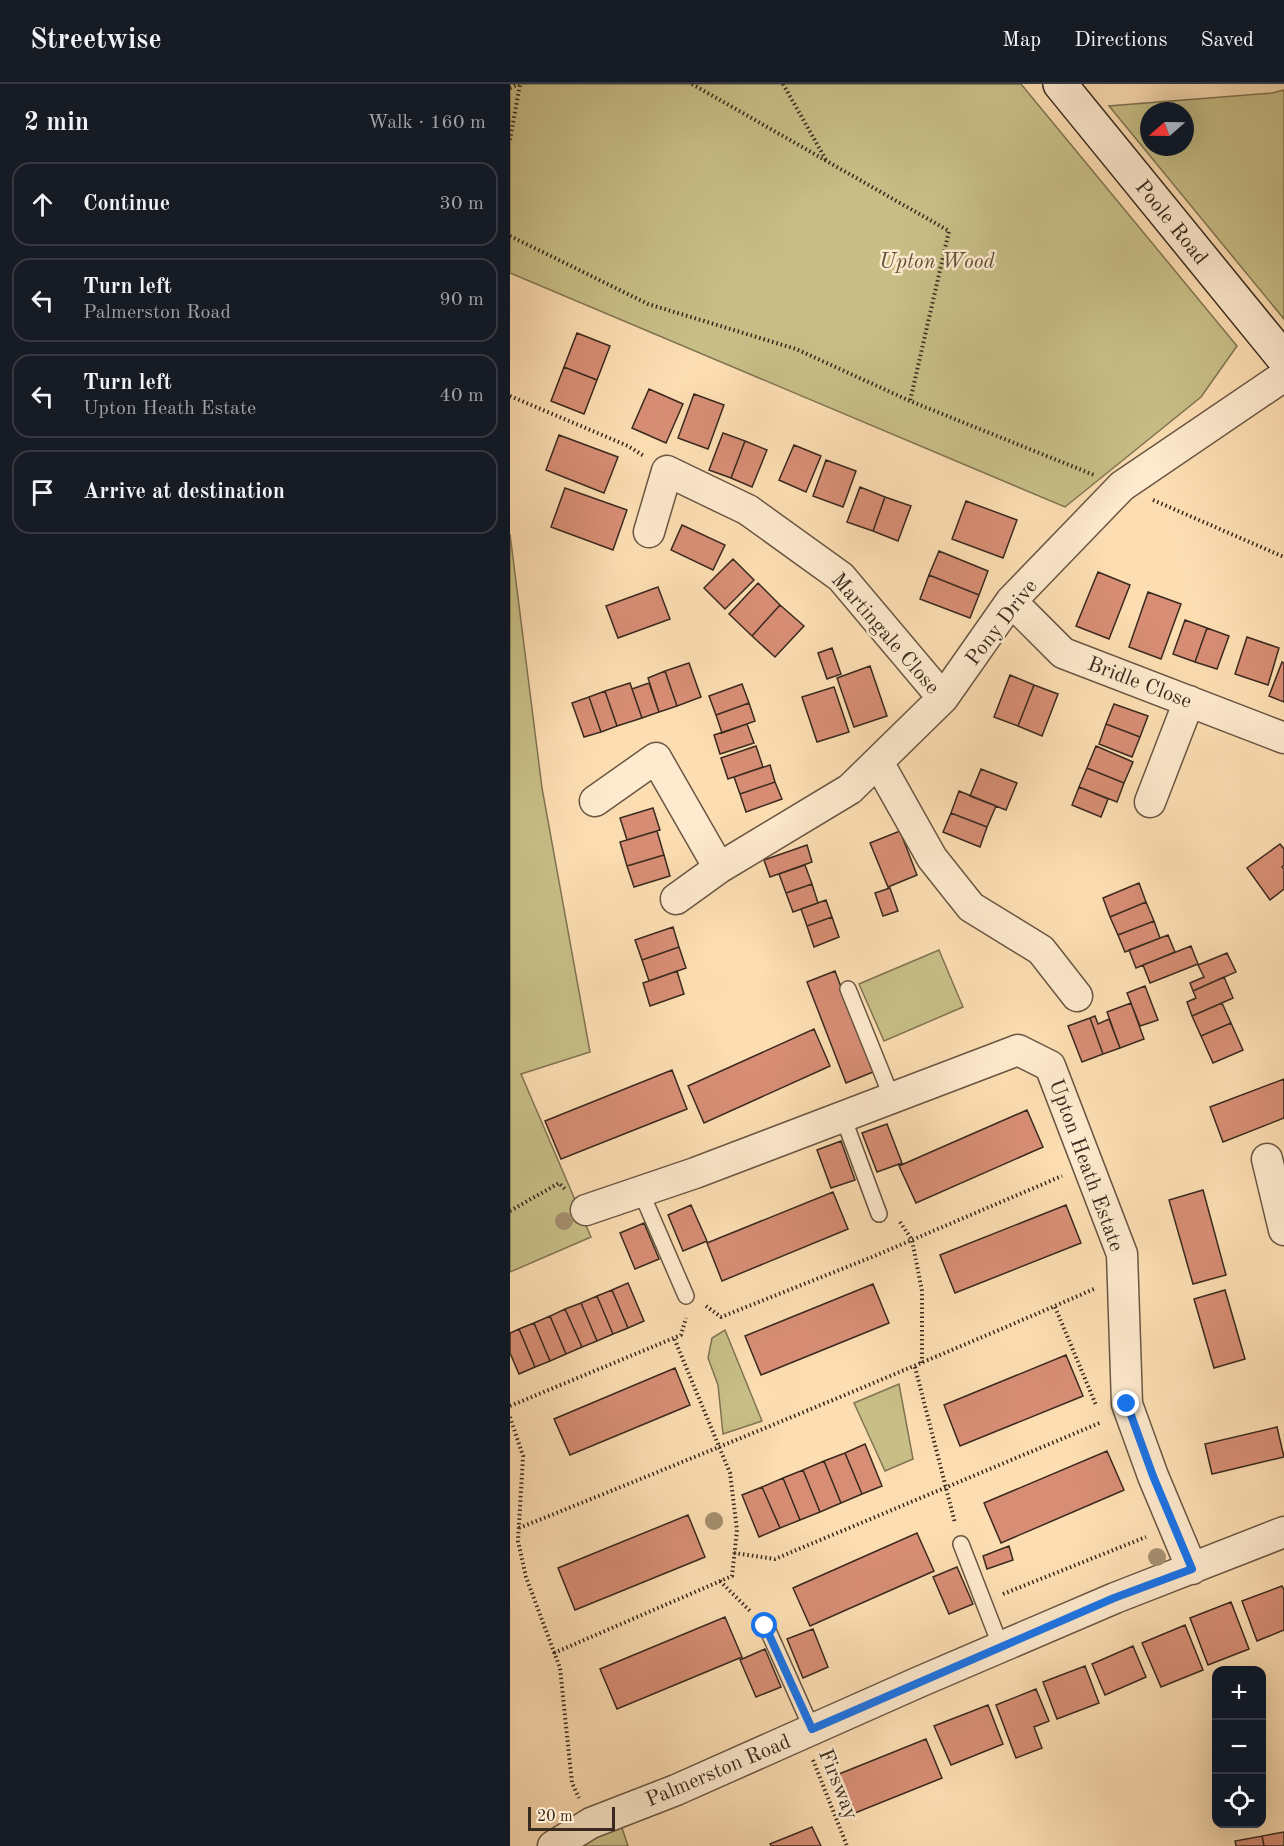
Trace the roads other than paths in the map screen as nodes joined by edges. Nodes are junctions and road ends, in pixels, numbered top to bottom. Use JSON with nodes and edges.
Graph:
{"nodes":[{"id":1,"x":1059,"y":84,"type":"edge"},
{"id":2,"x":1284,"y":359,"type":"edge"},
{"id":3,"x":1284,"y":376,"type":"edge"},
{"id":4,"x":649,"y":532,"type":"dead end"},
{"id":5,"x":1011,"y":601,"type":"junction"},
{"id":6,"x":943,"y":698,"type":"junction"},
{"id":7,"x":1189,"y":701,"type":"junction"},
{"id":8,"x":1284,"y":738,"type":"edge"},
{"id":9,"x":878,"y":762,"type":"junction"},
{"id":10,"x":595,"y":801,"type":"dead end"},
{"id":11,"x":1150,"y":802,"type":"dead end"},
{"id":12,"x":719,"y":868,"type":"junction"},
{"id":13,"x":676,"y":899,"type":"dead end"},
{"id":14,"x":848,"y":989,"type":"dead end"},
{"id":15,"x":1077,"y":996,"type":"dead end"},
{"id":16,"x":892,"y":1098,"type":"junction"},
{"id":17,"x":843,"y":1117,"type":"junction"},
{"id":18,"x":1267,"y":1160,"type":"dead end"},
{"id":19,"x":641,"y":1192,"type":"junction"},
{"id":20,"x":586,"y":1210,"type":"road end"},
{"id":21,"x":879,"y":1214,"type":"road end"},
{"id":22,"x":1284,"y":1230,"type":"edge"},
{"id":23,"x":686,"y":1296,"type":"dead end"},
{"id":24,"x":1284,"y":1532,"type":"edge"},
{"id":25,"x":961,"y":1544,"type":"road end"},
{"id":26,"x":1192,"y":1569,"type":"junction"},
{"id":27,"x":765,"y":1626,"type":"road end"},
{"id":28,"x":1001,"y":1647,"type":"junction"},
{"id":29,"x":807,"y":1731,"type":"junction"},
{"id":30,"x":553,"y":1846,"type":"edge"}],
"edges":[{"from":1,"to":2,"type":"main road","name":"Poole Road"},
{"from":3,"to":5,"type":"street","name":"Pony Drive"},
{"from":4,"to":6,"type":"street","name":"Martingale Close"},
{"from":5,"to":6,"type":"street","name":"Pony Drive"},
{"from":5,"to":7,"type":"street","name":"Bridle Close"},
{"from":6,"to":9,"type":"street","name":"Pony Drive"},
{"from":7,"to":8,"type":"street","name":"Bridle Close"},
{"from":7,"to":11,"type":"street"},
{"from":9,"to":12,"type":"street","name":"Pony Drive"},
{"from":9,"to":15,"type":"street"},
{"from":10,"to":12,"type":"street"},
{"from":12,"to":13,"type":"street","name":"Pony Drive"},
{"from":14,"to":16,"type":"lane"},
{"from":16,"to":17,"type":"street","name":"Upton Heath Estate"},
{"from":16,"to":26,"type":"street","name":"Upton Heath Estate"},
{"from":17,"to":19,"type":"street","name":"Upton Heath Estate"},
{"from":17,"to":21,"type":"lane"},
{"from":18,"to":22,"type":"street"},
{"from":19,"to":20,"type":"street","name":"Upton Heath Estate"},
{"from":19,"to":23,"type":"lane"},
{"from":24,"to":26,"type":"street","name":"Palmerston Road"},
{"from":25,"to":28,"type":"lane"},
{"from":26,"to":28,"type":"street","name":"Palmerston Road"},
{"from":27,"to":29,"type":"lane"},
{"from":28,"to":29,"type":"street","name":"Palmerston Road"},
{"from":29,"to":30,"type":"street","name":"Palmerston Road"}]}
